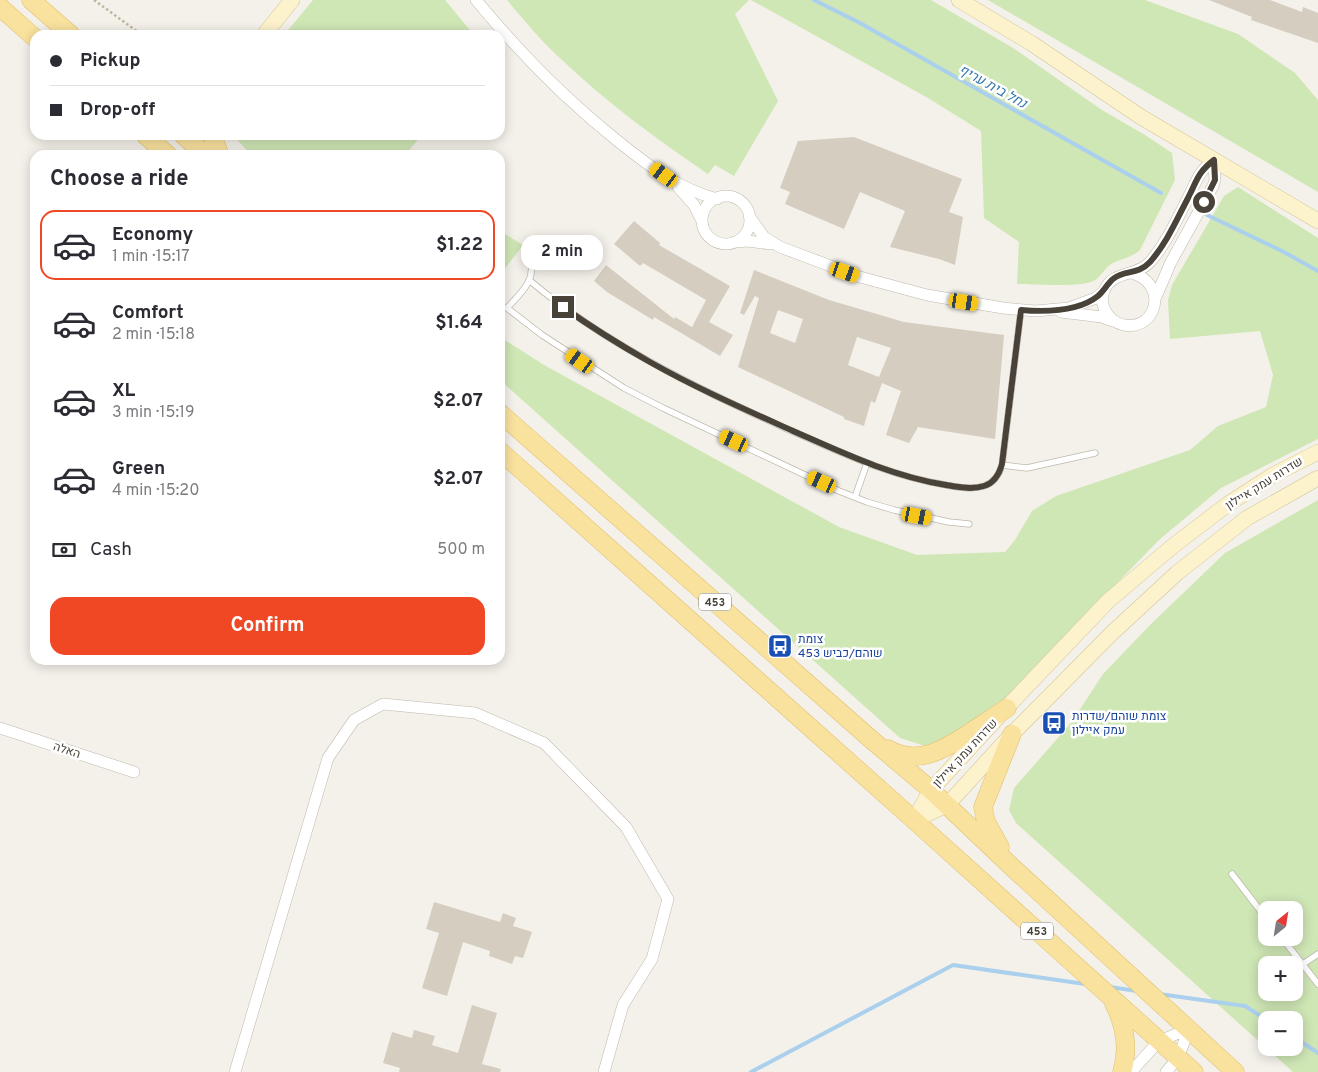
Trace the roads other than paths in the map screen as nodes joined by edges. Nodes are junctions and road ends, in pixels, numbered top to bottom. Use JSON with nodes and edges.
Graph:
{"nodes":[{"id":1,"x":31,"y":0,"type":"edge"},
{"id":2,"x":292,"y":0,"type":"edge"},
{"id":3,"x":476,"y":0,"type":"edge"},
{"id":4,"x":958,"y":0,"type":"edge"},
{"id":5,"x":0,"y":7,"type":"edge"},
{"id":6,"x":65,"y":30,"type":"edge"},
{"id":7,"x":268,"y":30,"type":"edge"},
{"id":8,"x":501,"y":30,"type":"edge"},
{"id":9,"x":30,"y":34,"type":"edge"},
{"id":10,"x":505,"y":34,"type":"edge"},
{"id":11,"x":151,"y":140,"type":"edge"},
{"id":12,"x":189,"y":140,"type":"edge"},
{"id":13,"x":162,"y":150,"type":"edge"},
{"id":14,"x":200,"y":150,"type":"edge"},
{"id":15,"x":1214,"y":160,"type":"junction"},
{"id":16,"x":671,"y":180,"type":"junction"},
{"id":17,"x":717,"y":198,"type":"junction"},
{"id":18,"x":749,"y":216,"type":"junction"},
{"id":19,"x":702,"y":221,"type":"junction"},
{"id":20,"x":1318,"y":221,"type":"edge"},
{"id":21,"x":736,"y":242,"type":"junction"},
{"id":22,"x":780,"y":247,"type":"junction"},
{"id":23,"x":529,"y":255,"type":"dead end"},
{"id":24,"x":1132,"y":273,"type":"junction"},
{"id":25,"x":529,"y":280,"type":"junction"},
{"id":26,"x":1104,"y":291,"type":"junction"},
{"id":27,"x":1155,"y":300,"type":"junction"},
{"id":28,"x":1021,"y":310,"type":"junction"},
{"id":29,"x":1052,"y":310,"type":"junction"},
{"id":30,"x":1113,"y":321,"type":"junction"},
{"id":31,"x":505,"y":418,"type":"edge"},
{"id":32,"x":1318,"y":452,"type":"edge"},
{"id":33,"x":1095,"y":453,"type":"dead end"},
{"id":34,"x":505,"y":455,"type":"edge"},
{"id":35,"x":867,"y":463,"type":"junction"},
{"id":36,"x":1002,"y":464,"type":"junction"},
{"id":37,"x":1318,"y":478,"type":"edge"},
{"id":38,"x":855,"y":497,"type":"junction"},
{"id":39,"x":969,"y":524,"type":"dead end"},
{"id":40,"x":1007,"y":708,"type":"junction"},
{"id":41,"x":0,"y":728,"type":"edge"},
{"id":42,"x":1012,"y":734,"type":"junction"},
{"id":43,"x":873,"y":741,"type":"junction"},
{"id":44,"x":134,"y":772,"type":"dead end"},
{"id":45,"x":932,"y":790,"type":"junction"},
{"id":46,"x":947,"y":805,"type":"junction"},
{"id":47,"x":914,"y":820,"type":"junction"},
{"id":48,"x":1012,"y":867,"type":"junction"},
{"id":49,"x":1232,"y":874,"type":"dead end"},
{"id":50,"x":1258,"y":908,"type":"edge"},
{"id":51,"x":1288,"y":946,"type":"edge"},
{"id":52,"x":1318,"y":954,"type":"edge"},
{"id":53,"x":1297,"y":956,"type":"edge"},
{"id":54,"x":1303,"y":964,"type":"joint"},
{"id":55,"x":1318,"y":984,"type":"edge"},
{"id":56,"x":1110,"y":997,"type":"junction"},
{"id":57,"x":1189,"y":1029,"type":"junction"},
{"id":58,"x":1159,"y":1041,"type":"junction"},
{"id":59,"x":1178,"y":1058,"type":"junction"},
{"id":60,"x":235,"y":1072,"type":"edge"},
{"id":61,"x":604,"y":1072,"type":"edge"},
{"id":62,"x":1122,"y":1072,"type":"edge"},
{"id":63,"x":1132,"y":1072,"type":"edge"},
{"id":64,"x":1166,"y":1072,"type":"edge"},
{"id":65,"x":1194,"y":1072,"type":"edge"},
{"id":66,"x":1235,"y":1072,"type":"edge"}],
"edges":[{"from":1,"to":6,"type":"main road"},
{"from":2,"to":7,"type":"main road"},
{"from":3,"to":8,"type":"street"},
{"from":4,"to":15,"type":"main road"},
{"from":5,"to":9,"type":"main road"},
{"from":10,"to":16,"type":"street"},
{"from":11,"to":13,"type":"main road"},
{"from":12,"to":14,"type":"main road"},
{"from":15,"to":20,"type":"main road"},
{"from":15,"to":24,"type":"street"},
{"from":15,"to":27,"type":"street"},
{"from":16,"to":17,"type":"street"},
{"from":16,"to":19,"type":"street"},
{"from":17,"to":18,"type":"street"},
{"from":17,"to":19,"type":"street"},
{"from":18,"to":21,"type":"street"},
{"from":18,"to":22,"type":"street"},
{"from":19,"to":21,"type":"street"},
{"from":21,"to":22,"type":"street"},
{"from":22,"to":28,"type":"street"},
{"from":23,"to":25,"type":"lane"},
{"from":24,"to":26,"type":"street"},
{"from":24,"to":27,"type":"street"},
{"from":25,"to":35,"type":"lane"},
{"from":25,"to":38,"type":"lane"},
{"from":26,"to":29,"type":"street"},
{"from":26,"to":30,"type":"street"},
{"from":27,"to":30,"type":"street"},
{"from":28,"to":29,"type":"street"},
{"from":28,"to":36,"type":"lane"},
{"from":29,"to":30,"type":"street"},
{"from":31,"to":43,"type":"main road","number":"453"},
{"from":32,"to":40,"type":"main road","name":"שדרות עמק איילון"},
{"from":33,"to":36,"type":"lane"},
{"from":34,"to":47,"type":"main road","number":"453"},
{"from":35,"to":36,"type":"lane"},
{"from":35,"to":38,"type":"lane"},
{"from":37,"to":42,"type":"main road","name":"שדרות עמק איילון"},
{"from":38,"to":39,"type":"lane"},
{"from":40,"to":43,"type":"main road"},
{"from":40,"to":45,"type":"main road","name":"שדרות עמק איילון"},
{"from":41,"to":44,"type":"street","name":"האלה"},
{"from":42,"to":46,"type":"main road","name":"שדרות עמק איילון"},
{"from":42,"to":48,"type":"main road"},
{"from":43,"to":45,"type":"main road","number":"453"},
{"from":45,"to":46,"type":"main road","number":"453"},
{"from":45,"to":47,"type":"main road","name":"שדרות עמק איילון"},
{"from":46,"to":47,"type":"main road","name":"שדרות עמק איילון"},
{"from":46,"to":48,"type":"main road","number":"453"},
{"from":47,"to":56,"type":"main road","number":"453"},
{"from":48,"to":57,"type":"main road","number":"453"},
{"from":49,"to":50,"type":"lane"},
{"from":51,"to":53,"type":"lane"},
{"from":52,"to":54,"type":"lane"},
{"from":54,"to":55,"type":"lane"},
{"from":56,"to":58,"type":"main road","number":"453"},
{"from":56,"to":62,"type":"main road"},
{"from":57,"to":58,"type":"street"},
{"from":57,"to":59,"type":"street"},
{"from":57,"to":66,"type":"main road","number":"453"},
{"from":58,"to":59,"type":"main road","number":"453"},
{"from":58,"to":63,"type":"street"},
{"from":59,"to":64,"type":"street"},
{"from":59,"to":65,"type":"main road","number":"453"},
{"from":60,"to":61,"type":"street"}]}
